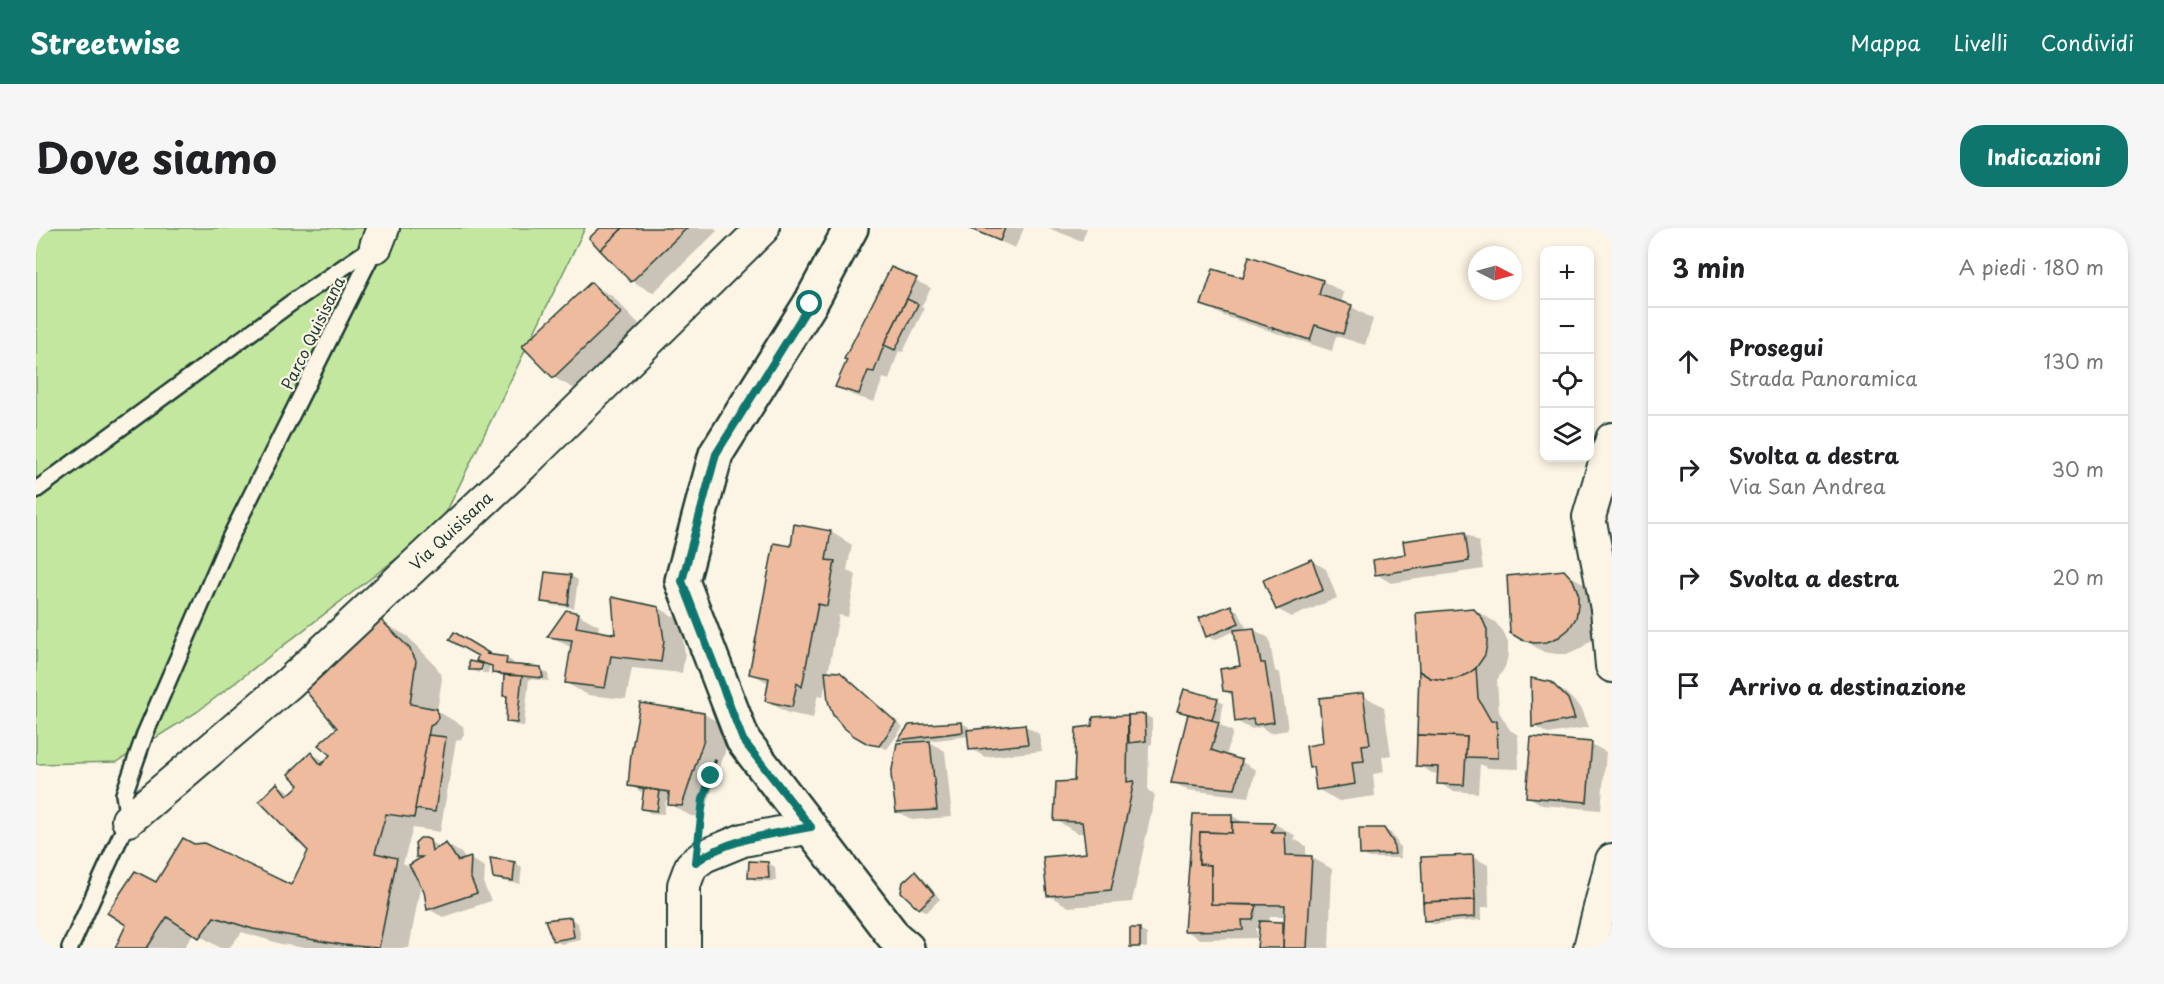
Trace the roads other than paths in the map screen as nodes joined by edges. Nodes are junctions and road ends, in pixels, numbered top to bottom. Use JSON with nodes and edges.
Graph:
{"nodes":[{"id":1,"x":763,"y":228,"type":"edge"},
{"id":2,"x":851,"y":228,"type":"edge"},
{"id":3,"x":380,"y":237,"type":"edge"},
{"id":4,"x":1612,"y":439,"type":"edge"},
{"id":5,"x":36,"y":490,"type":"edge"},
{"id":6,"x":1612,"y":666,"type":"edge"},
{"id":7,"x":128,"y":820,"type":"junction"},
{"id":8,"x":811,"y":827,"type":"junction"},
{"id":9,"x":1612,"y":860,"type":"edge"},
{"id":10,"x":70,"y":948,"type":"edge"},
{"id":11,"x":684,"y":948,"type":"edge"},
{"id":12,"x":907,"y":948,"type":"edge"},
{"id":13,"x":1590,"y":948,"type":"edge"}],
"edges":[{"from":1,"to":7,"type":"street","name":"Via Quisisana"},
{"from":2,"to":8,"type":"main road"},
{"from":3,"to":5,"type":"lane","name":"Parco Quisisana"},
{"from":3,"to":7,"type":"lane","name":"Parco Quisisana"},
{"from":4,"to":6,"type":"street"},
{"from":7,"to":10,"type":"lane"},
{"from":8,"to":11,"type":"street"},
{"from":8,"to":12,"type":"main road"},
{"from":9,"to":13,"type":"street"}]}
